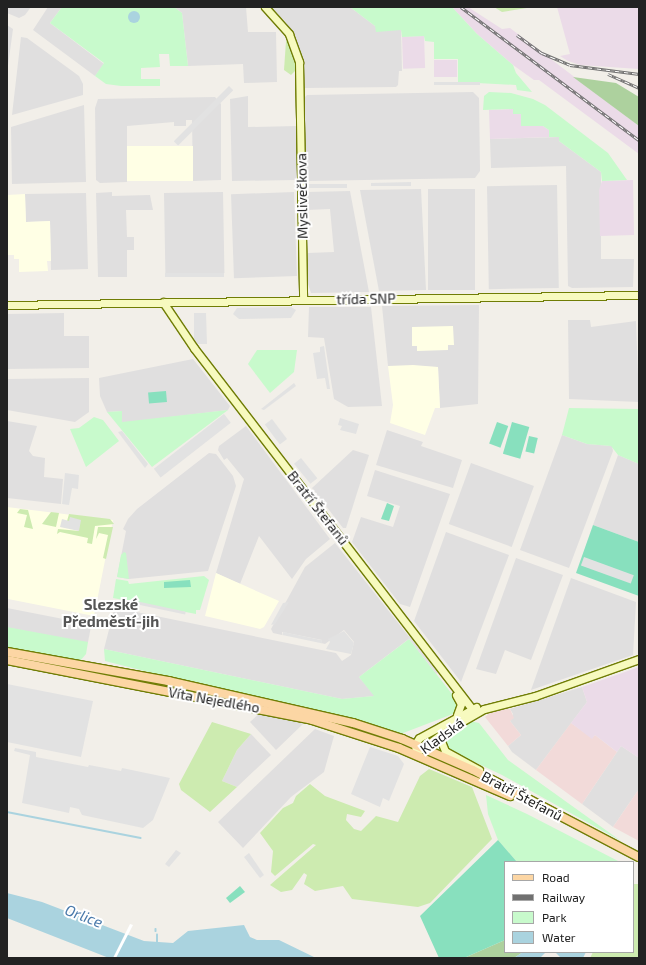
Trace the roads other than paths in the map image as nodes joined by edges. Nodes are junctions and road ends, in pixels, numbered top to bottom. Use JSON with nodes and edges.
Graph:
{"nodes":[{"id":1,"x":265,"y":7,"type":"edge"},
{"id":2,"x":639,"y":295,"type":"edge"},
{"id":3,"x":303,"y":300,"type":"junction"},
{"id":4,"x":163,"y":302,"type":"junction"},
{"id":5,"x":7,"y":305,"type":"edge"},
{"id":6,"x":7,"y":652,"type":"edge"},
{"id":7,"x":639,"y":659,"type":"edge"},
{"id":8,"x":7,"y":660,"type":"edge"},
{"id":9,"x":445,"y":673,"type":"junction"},
{"id":10,"x":465,"y":700,"type":"junction"},
{"id":11,"x":499,"y":703,"type":"junction"},
{"id":12,"x":482,"y":704,"type":"junction"},
{"id":13,"x":473,"y":711,"type":"junction"},
{"id":14,"x":457,"y":715,"type":"junction"},
{"id":15,"x":444,"y":732,"type":"junction"},
{"id":16,"x":402,"y":739,"type":"joint"},
{"id":17,"x":419,"y":746,"type":"junction"},
{"id":18,"x":416,"y":756,"type":"junction"},
{"id":19,"x":487,"y":777,"type":"junction"},
{"id":20,"x":639,"y":858,"type":"edge"},
{"id":21,"x":639,"y":862,"type":"edge"}],
"edges":[{"from":1,"to":3,"type":"street","name":"Myslivečkova"},
{"from":2,"to":3,"type":"street","name":"třída SNP"},
{"from":3,"to":4,"type":"street","name":"třída SNP"},
{"from":4,"to":5,"type":"street","name":"třída SNP"},
{"from":4,"to":9,"type":"street","name":"Bratří Štefanů"},
{"from":6,"to":16,"type":"main road","name":"Víta Nejedlého"},
{"from":7,"to":11,"type":"street","name":"Kladská"},
{"from":8,"to":18,"type":"main road","name":"Víta Nejedlého"},
{"from":9,"to":10,"type":"street","name":"Bratří Štefanů"},
{"from":9,"to":14,"type":"street"},
{"from":10,"to":12,"type":"street"},
{"from":10,"to":13,"type":"street","name":"Bratří Štefanů"},
{"from":11,"to":12,"type":"street","name":"Kladská"},
{"from":11,"to":13,"type":"street","name":"Kladská"},
{"from":12,"to":13,"type":"street","name":"Kladská"},
{"from":13,"to":14,"type":"street","name":"Kladská"},
{"from":13,"to":15,"type":"street","name":"Kladská"},
{"from":14,"to":17,"type":"street","name":"Kladská"},
{"from":15,"to":17,"type":"street","name":"Kladská"},
{"from":15,"to":19,"type":"street"},
{"from":16,"to":17,"type":"main road","name":"Bratří Štefanů"},
{"from":17,"to":18,"type":"street","name":"Kladská"},
{"from":17,"to":19,"type":"main road","name":"Bratří Štefanů"},
{"from":18,"to":21,"type":"main road","name":"Bratří Štefanů"},
{"from":19,"to":20,"type":"main road","name":"Bratří Štefanů"}]}
